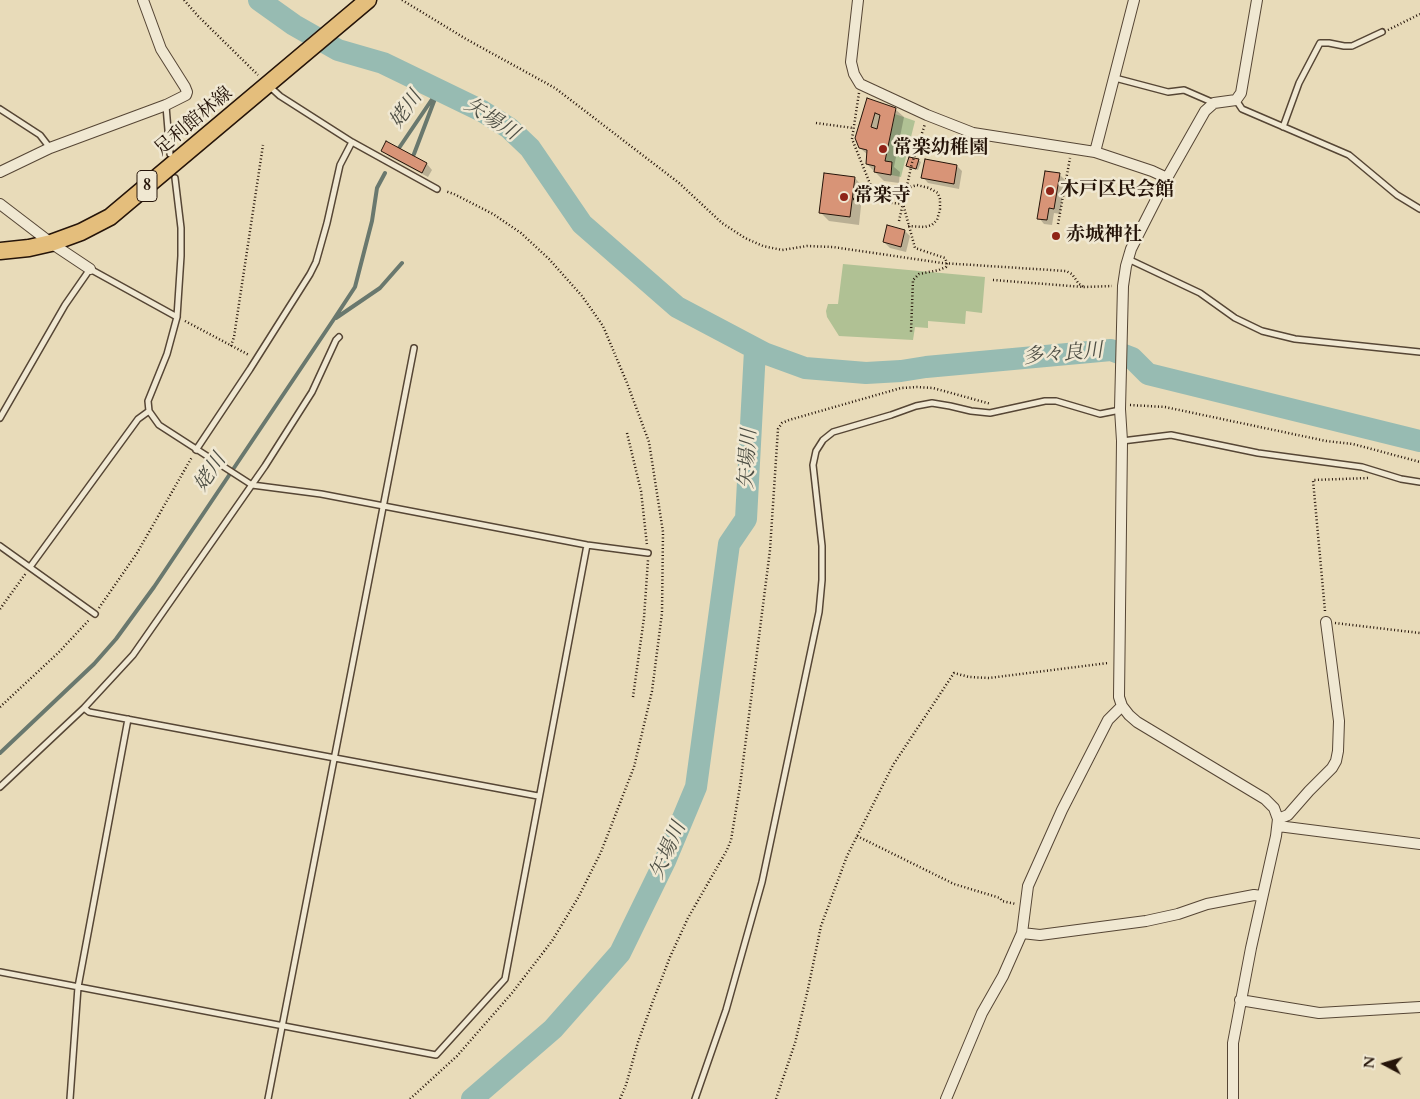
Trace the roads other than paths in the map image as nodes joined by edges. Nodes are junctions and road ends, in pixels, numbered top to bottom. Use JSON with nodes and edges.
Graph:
{"nodes":[{"id":1,"x":144,"y":0,"type":"edge"},
{"id":2,"x":368,"y":0,"type":"edge"},
{"id":3,"x":858,"y":0,"type":"edge"},
{"id":4,"x":1134,"y":0,"type":"edge"},
{"id":5,"x":1257,"y":0,"type":"edge"},
{"id":6,"x":1382,"y":32,"type":"road end"},
{"id":7,"x":1115,"y":78,"type":"junction"},
{"id":8,"x":268,"y":82,"type":"junction"},
{"id":9,"x":1236,"y":100,"type":"junction"},
{"id":10,"x":1214,"y":103,"type":"junction"},
{"id":11,"x":166,"y":105,"type":"junction"},
{"id":12,"x":0,"y":109,"type":"edge"},
{"id":13,"x":1283,"y":127,"type":"junction"},
{"id":14,"x":352,"y":142,"type":"junction"},
{"id":15,"x":50,"y":148,"type":"junction"},
{"id":16,"x":1096,"y":152,"type":"junction"},
{"id":17,"x":170,"y":154,"type":"dead end"},
{"id":18,"x":0,"y":172,"type":"edge"},
{"id":19,"x":175,"y":178,"type":"dead end"},
{"id":20,"x":1167,"y":178,"type":"junction"},
{"id":21,"x":437,"y":189,"type":"road end"},
{"id":22,"x":0,"y":204,"type":"edge"},
{"id":23,"x":1420,"y":208,"type":"edge"},
{"id":24,"x":51,"y":243,"type":"junction"},
{"id":25,"x":0,"y":251,"type":"edge"},
{"id":26,"x":1128,"y":259,"type":"junction"},
{"id":27,"x":90,"y":269,"type":"junction"},
{"id":28,"x":177,"y":317,"type":"junction"},
{"id":29,"x":339,"y":337,"type":"dead end"},
{"id":30,"x":414,"y":348,"type":"dead end"},
{"id":31,"x":1420,"y":352,"type":"edge"},
{"id":32,"x":1121,"y":406,"type":"junction"},
{"id":33,"x":149,"y":412,"type":"junction"},
{"id":34,"x":0,"y":418,"type":"edge"},
{"id":35,"x":1122,"y":440,"type":"junction"},
{"id":36,"x":199,"y":451,"type":"junction"},
{"id":37,"x":1420,"y":482,"type":"edge"},
{"id":38,"x":252,"y":485,"type":"junction"},
{"id":39,"x":384,"y":506,"type":"junction"},
{"id":40,"x":587,"y":545,"type":"junction"},
{"id":41,"x":0,"y":546,"type":"edge"},
{"id":42,"x":648,"y":553,"type":"road end"},
{"id":43,"x":30,"y":567,"type":"junction"},
{"id":44,"x":95,"y":614,"type":"road end"},
{"id":45,"x":1326,"y":622,"type":"road end"},
{"id":46,"x":1122,"y":706,"type":"junction"},
{"id":47,"x":84,"y":708,"type":"junction"},
{"id":48,"x":128,"y":718,"type":"junction"},
{"id":49,"x":335,"y":758,"type":"junction"},
{"id":50,"x":0,"y":787,"type":"edge"},
{"id":51,"x":538,"y":796,"type":"junction"},
{"id":52,"x":1278,"y":823,"type":"junction"},
{"id":53,"x":1420,"y":844,"type":"edge"},
{"id":54,"x":1261,"y":896,"type":"junction"},
{"id":55,"x":1022,"y":933,"type":"junction"},
{"id":56,"x":0,"y":972,"type":"edge"},
{"id":57,"x":78,"y":987,"type":"junction"},
{"id":58,"x":1240,"y":1000,"type":"junction"},
{"id":59,"x":1420,"y":1007,"type":"edge"},
{"id":60,"x":282,"y":1027,"type":"junction"},
{"id":61,"x":70,"y":1099,"type":"edge"},
{"id":62,"x":268,"y":1099,"type":"edge"},
{"id":63,"x":695,"y":1099,"type":"edge"},
{"id":64,"x":946,"y":1099,"type":"edge"},
{"id":65,"x":1233,"y":1099,"type":"edge"}],
"edges":[{"from":1,"to":11,"type":"street"},
{"from":2,"to":8,"type":"main road","name":"足利館林線","number":"8"},
{"from":3,"to":16,"type":"street"},
{"from":4,"to":7,"type":"street"},
{"from":5,"to":9,"type":"street"},
{"from":6,"to":13,"type":"lane"},
{"from":7,"to":10,"type":"lane"},
{"from":7,"to":16,"type":"street"},
{"from":8,"to":14,"type":"lane"},
{"from":8,"to":24,"type":"main road","name":"足利館林線","number":"8"},
{"from":9,"to":10,"type":"street"},
{"from":9,"to":13,"type":"lane"},
{"from":10,"to":20,"type":"street"},
{"from":11,"to":15,"type":"street"},
{"from":11,"to":17,"type":"lane"},
{"from":12,"to":15,"type":"lane"},
{"from":13,"to":23,"type":"lane"},
{"from":14,"to":21,"type":"lane"},
{"from":14,"to":36,"type":"lane"},
{"from":15,"to":18,"type":"street"},
{"from":16,"to":20,"type":"street"},
{"from":19,"to":28,"type":"lane"},
{"from":20,"to":26,"type":"street"},
{"from":22,"to":24,"type":"street"},
{"from":24,"to":25,"type":"main road","name":"足利館林線","number":"8"},
{"from":24,"to":27,"type":"street"},
{"from":26,"to":31,"type":"lane"},
{"from":26,"to":32,"type":"street"},
{"from":27,"to":28,"type":"lane"},
{"from":27,"to":34,"type":"lane"},
{"from":28,"to":33,"type":"lane"},
{"from":29,"to":38,"type":"lane"},
{"from":30,"to":39,"type":"lane"},
{"from":32,"to":35,"type":"street"},
{"from":32,"to":63,"type":"lane"},
{"from":33,"to":36,"type":"lane"},
{"from":33,"to":43,"type":"lane"},
{"from":35,"to":37,"type":"lane"},
{"from":35,"to":46,"type":"street"},
{"from":36,"to":38,"type":"lane"},
{"from":38,"to":39,"type":"lane"},
{"from":38,"to":47,"type":"lane"},
{"from":39,"to":40,"type":"lane"},
{"from":39,"to":49,"type":"lane"},
{"from":40,"to":42,"type":"lane"},
{"from":40,"to":51,"type":"lane"},
{"from":41,"to":43,"type":"lane"},
{"from":43,"to":44,"type":"lane"},
{"from":45,"to":52,"type":"street"},
{"from":46,"to":52,"type":"street"},
{"from":46,"to":55,"type":"street"},
{"from":47,"to":48,"type":"lane"},
{"from":47,"to":50,"type":"lane"},
{"from":48,"to":49,"type":"lane"},
{"from":48,"to":57,"type":"lane"},
{"from":49,"to":51,"type":"lane"},
{"from":49,"to":60,"type":"lane"},
{"from":51,"to":60,"type":"lane"},
{"from":52,"to":53,"type":"street"},
{"from":52,"to":54,"type":"street"},
{"from":54,"to":55,"type":"street"},
{"from":54,"to":58,"type":"street"},
{"from":55,"to":64,"type":"street"},
{"from":56,"to":57,"type":"lane"},
{"from":57,"to":60,"type":"lane"},
{"from":57,"to":61,"type":"lane"},
{"from":58,"to":59,"type":"street"},
{"from":58,"to":65,"type":"street"},
{"from":60,"to":62,"type":"lane"}]}
